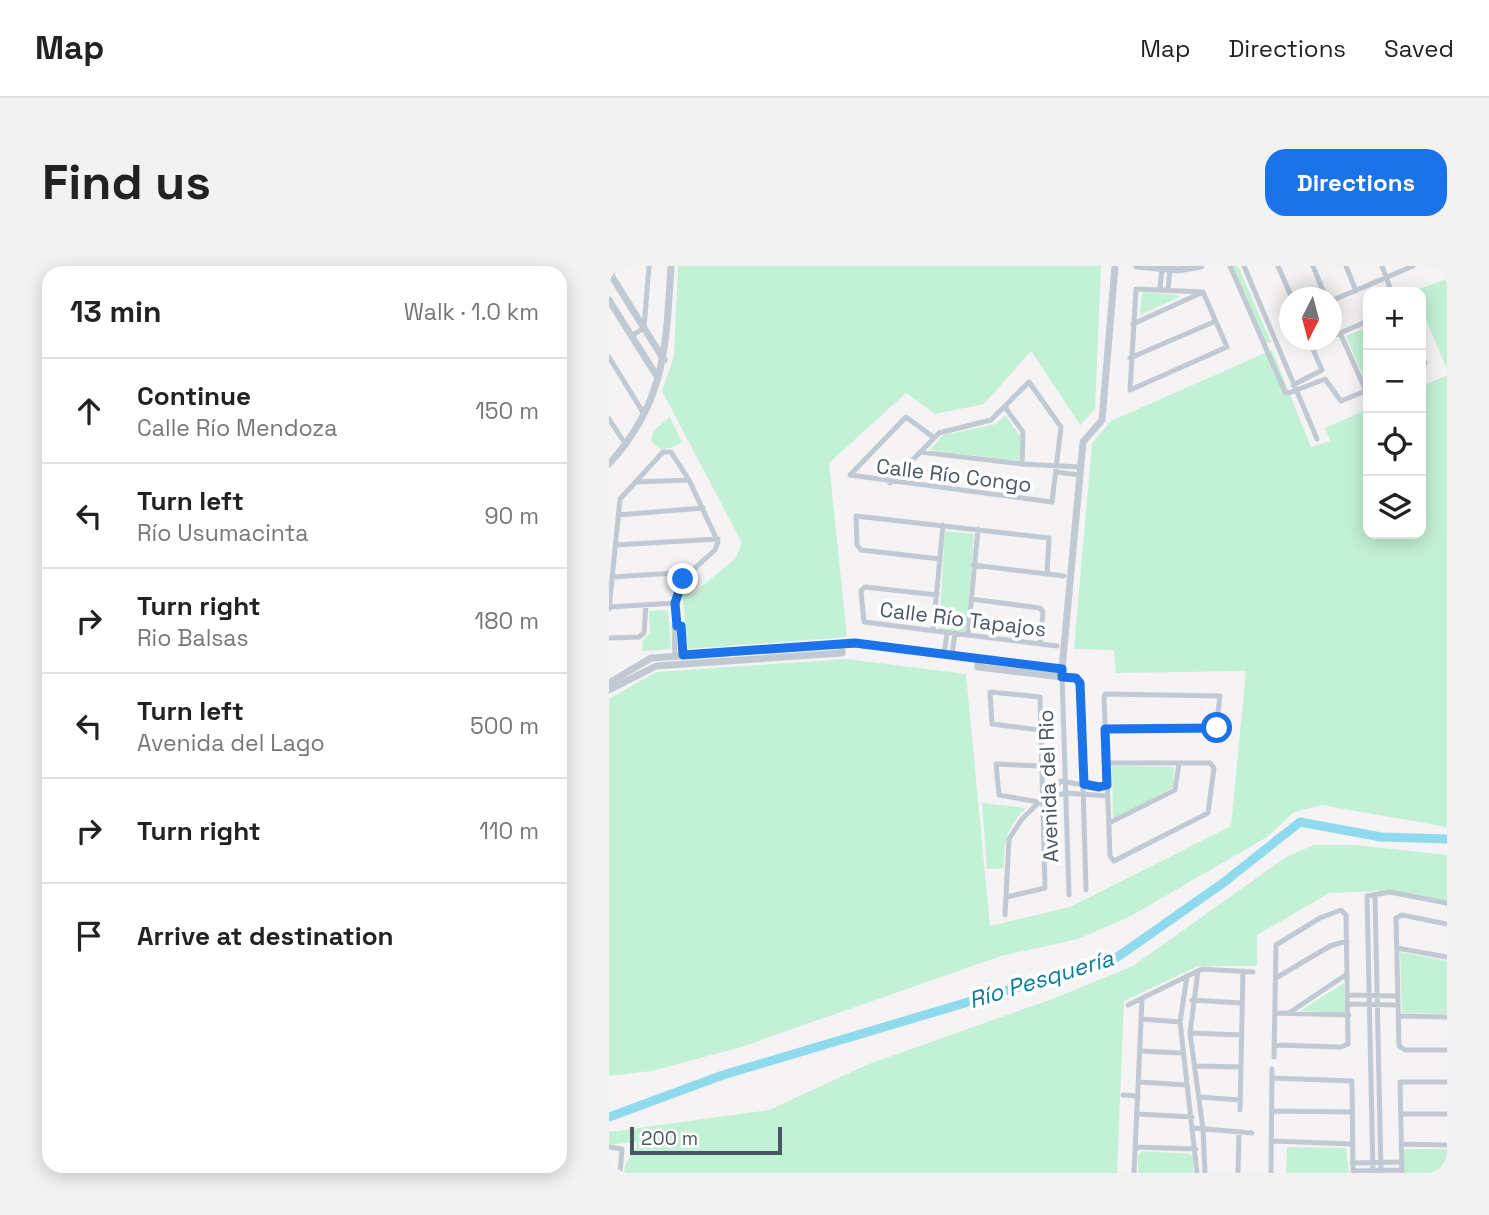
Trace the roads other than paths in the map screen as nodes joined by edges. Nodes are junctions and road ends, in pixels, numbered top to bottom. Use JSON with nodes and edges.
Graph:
{"nodes":[{"id":1,"x":616,"y":266,"type":"edge"},
{"id":2,"x":649,"y":266,"type":"edge"},
{"id":3,"x":671,"y":266,"type":"edge"},
{"id":4,"x":1115,"y":266,"type":"edge"},
{"id":5,"x":1137,"y":266,"type":"edge"},
{"id":6,"x":1201,"y":266,"type":"edge"},
{"id":7,"x":1230,"y":266,"type":"edge"},
{"id":8,"x":1244,"y":266,"type":"edge"},
{"id":9,"x":1278,"y":266,"type":"edge"},
{"id":10,"x":1313,"y":266,"type":"edge"},
{"id":11,"x":1346,"y":266,"type":"edge"},
{"id":12,"x":1382,"y":266,"type":"edge"},
{"id":13,"x":1413,"y":266,"type":"edge"},
{"id":14,"x":1166,"y":268,"type":"edge"},
{"id":15,"x":610,"y":274,"type":"edge"},
{"id":16,"x":1387,"y":278,"type":"junction"},
{"id":17,"x":1287,"y":287,"type":"edge"},
{"id":18,"x":1322,"y":287,"type":"edge"},
{"id":19,"x":1390,"y":287,"type":"edge"},
{"id":20,"x":1160,"y":289,"type":"junction"},
{"id":21,"x":1168,"y":290,"type":"junction"},
{"id":22,"x":1356,"y":291,"type":"junction"},
{"id":23,"x":1203,"y":292,"type":"junction"},
{"id":24,"x":1342,"y":297,"type":"edge"},
{"id":25,"x":609,"y":300,"type":"edge"},
{"id":26,"x":617,"y":312,"type":"junction"},
{"id":27,"x":609,"y":317,"type":"edge"},
{"id":28,"x":1216,"y":321,"type":"junction"},
{"id":29,"x":1363,"y":323,"type":"edge"},
{"id":30,"x":1133,"y":324,"type":"junction"},
{"id":31,"x":644,"y":328,"type":"junction"},
{"id":32,"x":1342,"y":332,"type":"edge"},
{"id":33,"x":633,"y":335,"type":"junction"},
{"id":34,"x":1342,"y":337,"type":"edge"},
{"id":35,"x":1275,"y":342,"type":"junction"},
{"id":36,"x":1265,"y":345,"type":"junction"},
{"id":37,"x":1313,"y":350,"type":"edge"},
{"id":38,"x":609,"y":357,"type":"edge"},
{"id":39,"x":1130,"y":358,"type":"junction"},
{"id":40,"x":664,"y":361,"type":"junction"},
{"id":41,"x":659,"y":378,"type":"junction"},
{"id":42,"x":1363,"y":382,"type":"edge"},
{"id":43,"x":1295,"y":388,"type":"junction"},
{"id":44,"x":1363,"y":393,"type":"edge"},
{"id":45,"x":1005,"y":407,"type":"junction"},
{"id":46,"x":644,"y":414,"type":"junction"},
{"id":47,"x":609,"y":419,"type":"edge"},
{"id":48,"x":933,"y":437,"type":"junction"},
{"id":49,"x":1317,"y":439,"type":"dead end"},
{"id":50,"x":626,"y":446,"type":"junction"},
{"id":51,"x":920,"y":452,"type":"junction"},
{"id":52,"x":609,"y":464,"type":"edge"},
{"id":53,"x":1022,"y":464,"type":"junction"},
{"id":54,"x":1054,"y":466,"type":"junction"},
{"id":55,"x":1080,"y":471,"type":"junction"},
{"id":56,"x":1057,"y":473,"type":"junction"},
{"id":57,"x":689,"y":480,"type":"junction"},
{"id":58,"x":635,"y":482,"type":"junction"},
{"id":59,"x":890,"y":483,"type":"junction"},
{"id":60,"x":703,"y":508,"type":"junction"},
{"id":61,"x":618,"y":514,"type":"junction"},
{"id":62,"x":943,"y":525,"type":"junction"},
{"id":63,"x":978,"y":529,"type":"junction"},
{"id":64,"x":718,"y":539,"type":"junction"},
{"id":65,"x":615,"y":545,"type":"junction"},
{"id":66,"x":940,"y":559,"type":"junction"},
{"id":67,"x":974,"y":566,"type":"junction"},
{"id":68,"x":691,"y":572,"type":"junction"},
{"id":69,"x":1047,"y":574,"type":"junction"},
{"id":70,"x":1064,"y":576,"type":"dead end"},
{"id":71,"x":612,"y":577,"type":"junction"},
{"id":72,"x":937,"y":595,"type":"junction"},
{"id":73,"x":971,"y":599,"type":"junction"},
{"id":74,"x":675,"y":603,"type":"junction"},
{"id":75,"x":646,"y":604,"type":"junction"},
{"id":76,"x":609,"y":608,"type":"edge"},
{"id":77,"x":933,"y":631,"type":"junction"},
{"id":78,"x":947,"y":632,"type":"junction"},
{"id":79,"x":955,"y":634,"type":"junction"},
{"id":80,"x":968,"y":635,"type":"junction"},
{"id":81,"x":609,"y":638,"type":"edge"},
{"id":82,"x":1040,"y":644,"type":"junction"},
{"id":83,"x":1057,"y":646,"type":"dead end"},
{"id":84,"x":765,"y":654,"type":"junction"},
{"id":85,"x":948,"y":655,"type":"junction"},
{"id":86,"x":679,"y":656,"type":"junction"},
{"id":87,"x":1062,"y":673,"type":"junction"},
{"id":88,"x":609,"y":683,"type":"edge"},
{"id":89,"x":609,"y":690,"type":"edge"},
{"id":90,"x":1105,"y":729,"type":"junction"},
{"id":91,"x":1039,"y":730,"type":"junction"},
{"id":92,"x":1107,"y":763,"type":"junction"},
{"id":93,"x":1179,"y":763,"type":"junction"},
{"id":94,"x":1040,"y":766,"type":"junction"},
{"id":95,"x":1065,"y":779,"type":"junction"},
{"id":96,"x":1084,"y":784,"type":"junction"},
{"id":97,"x":1107,"y":785,"type":"junction"},
{"id":98,"x":1066,"y":793,"type":"junction"},
{"id":99,"x":1084,"y":794,"type":"junction"},
{"id":100,"x":1107,"y":796,"type":"junction"},
{"id":101,"x":1041,"y":800,"type":"junction"},
{"id":102,"x":1109,"y":823,"type":"junction"},
{"id":103,"x":1086,"y":890,"type":"dead end"},
{"id":104,"x":1069,"y":895,"type":"dead end"},
{"id":105,"x":1375,"y":895,"type":"junction"},
{"id":106,"x":1007,"y":897,"type":"junction"},
{"id":107,"x":1447,"y":904,"type":"edge"},
{"id":108,"x":1005,"y":915,"type":"dead end"},
{"id":109,"x":1447,"y":924,"type":"edge"},
{"id":110,"x":1347,"y":941,"type":"junction"},
{"id":111,"x":1397,"y":948,"type":"junction"},
{"id":112,"x":1447,"y":957,"type":"edge"},
{"id":113,"x":1198,"y":971,"type":"junction"},
{"id":114,"x":1243,"y":971,"type":"junction"},
{"id":115,"x":1253,"y":972,"type":"dead end"},
{"id":116,"x":1347,"y":974,"type":"junction"},
{"id":117,"x":1187,"y":976,"type":"junction"},
{"id":118,"x":1276,"y":978,"type":"junction"},
{"id":119,"x":1348,"y":995,"type":"junction"},
{"id":120,"x":1369,"y":995,"type":"junction"},
{"id":121,"x":1378,"y":995,"type":"junction"},
{"id":122,"x":1397,"y":996,"type":"junction"},
{"id":123,"x":1142,"y":1000,"type":"junction"},
{"id":124,"x":1192,"y":1000,"type":"junction"},
{"id":125,"x":1241,"y":1003,"type":"junction"},
{"id":126,"x":1349,"y":1004,"type":"junction"},
{"id":127,"x":1369,"y":1004,"type":"junction"},
{"id":128,"x":1128,"y":1005,"type":"dead end"},
{"id":129,"x":1378,"y":1005,"type":"junction"},
{"id":130,"x":1397,"y":1005,"type":"junction"},
{"id":131,"x":1276,"y":1013,"type":"junction"},
{"id":132,"x":1288,"y":1013,"type":"junction"},
{"id":133,"x":1349,"y":1015,"type":"junction"},
{"id":134,"x":1398,"y":1016,"type":"junction"},
{"id":135,"x":1447,"y":1017,"type":"edge"},
{"id":136,"x":1141,"y":1019,"type":"junction"},
{"id":137,"x":1180,"y":1022,"type":"junction"},
{"id":138,"x":1190,"y":1033,"type":"junction"},
{"id":139,"x":1241,"y":1035,"type":"junction"},
{"id":140,"x":1275,"y":1045,"type":"junction"},
{"id":141,"x":1447,"y":1050,"type":"edge"},
{"id":142,"x":1140,"y":1051,"type":"junction"},
{"id":143,"x":1183,"y":1054,"type":"junction"},
{"id":144,"x":1274,"y":1056,"type":"dead end"},
{"id":145,"x":1193,"y":1066,"type":"junction"},
{"id":146,"x":1240,"y":1067,"type":"junction"},
{"id":147,"x":1272,"y":1069,"type":"dead end"},
{"id":148,"x":1272,"y":1078,"type":"junction"},
{"id":149,"x":1139,"y":1082,"type":"junction"},
{"id":150,"x":1447,"y":1082,"type":"edge"},
{"id":151,"x":1187,"y":1085,"type":"junction"},
{"id":152,"x":1123,"y":1095,"type":"dead end"},
{"id":153,"x":1138,"y":1096,"type":"junction"},
{"id":154,"x":1199,"y":1097,"type":"junction"},
{"id":155,"x":1240,"y":1100,"type":"junction"},
{"id":156,"x":1240,"y":1110,"type":"dead end"},
{"id":157,"x":1272,"y":1111,"type":"junction"},
{"id":158,"x":1353,"y":1112,"type":"junction"},
{"id":159,"x":1137,"y":1114,"type":"junction"},
{"id":160,"x":1401,"y":1114,"type":"junction"},
{"id":161,"x":1447,"y":1114,"type":"edge"},
{"id":162,"x":1192,"y":1117,"type":"junction"},
{"id":163,"x":1194,"y":1128,"type":"junction"},
{"id":164,"x":1203,"y":1129,"type":"junction"},
{"id":165,"x":1239,"y":1132,"type":"junction"},
{"id":166,"x":1252,"y":1133,"type":"dead end"},
{"id":167,"x":1272,"y":1142,"type":"junction"},
{"id":168,"x":1352,"y":1144,"type":"junction"},
{"id":169,"x":1401,"y":1144,"type":"junction"},
{"id":170,"x":1447,"y":1145,"type":"edge"},
{"id":171,"x":1135,"y":1146,"type":"junction"},
{"id":172,"x":609,"y":1147,"type":"edge"},
{"id":173,"x":1196,"y":1149,"type":"junction"},
{"id":174,"x":1372,"y":1162,"type":"junction"},
{"id":175,"x":1381,"y":1162,"type":"junction"},
{"id":176,"x":1401,"y":1162,"type":"junction"},
{"id":177,"x":1353,"y":1163,"type":"junction"},
{"id":178,"x":1353,"y":1172,"type":"edge"},
{"id":179,"x":1373,"y":1172,"type":"edge"},
{"id":180,"x":1381,"y":1172,"type":"edge"},
{"id":181,"x":1402,"y":1172,"type":"edge"},
{"id":182,"x":620,"y":1173,"type":"edge"},
{"id":183,"x":1135,"y":1173,"type":"edge"},
{"id":184,"x":1197,"y":1173,"type":"edge"},
{"id":185,"x":1205,"y":1173,"type":"edge"},
{"id":186,"x":1238,"y":1173,"type":"edge"},
{"id":187,"x":1271,"y":1173,"type":"edge"}],
"edges":[{"from":1,"to":15,"type":"street"},
{"from":2,"to":31,"type":"street"},
{"from":3,"to":40,"type":"street"},
{"from":4,"to":55,"type":"street","name":"Avenida del Rio"},
{"from":5,"to":14,"type":"street"},
{"from":6,"to":14,"type":"street"},
{"from":7,"to":36,"type":"street"},
{"from":8,"to":35,"type":"street"},
{"from":9,"to":17,"type":"street"},
{"from":10,"to":18,"type":"street"},
{"from":11,"to":22,"type":"street"},
{"from":12,"to":16,"type":"street"},
{"from":13,"to":16,"type":"street"},
{"from":14,"to":20,"type":"street"},
{"from":14,"to":21,"type":"street"},
{"from":15,"to":31,"type":"street"},
{"from":16,"to":19,"type":"street"},
{"from":16,"to":22,"type":"street"},
{"from":20,"to":21,"type":"street"},
{"from":20,"to":30,"type":"street"},
{"from":21,"to":23,"type":"street"},
{"from":22,"to":24,"type":"street"},
{"from":23,"to":28,"type":"street"},
{"from":23,"to":30,"type":"street"},
{"from":25,"to":26,"type":"street"},
{"from":26,"to":27,"type":"street"},
{"from":26,"to":33,"type":"street"},
{"from":28,"to":39,"type":"street"},
{"from":28,"to":39,"type":"street"},
{"from":29,"to":32,"type":"street"},
{"from":30,"to":39,"type":"street"},
{"from":31,"to":33,"type":"street"},
{"from":31,"to":40,"type":"street"},
{"from":33,"to":41,"type":"street"},
{"from":34,"to":42,"type":"street"},
{"from":35,"to":36,"type":"street"},
{"from":35,"to":43,"type":"street"},
{"from":36,"to":43,"type":"street"},
{"from":37,"to":43,"type":"street"},
{"from":38,"to":46,"type":"street"},
{"from":40,"to":41,"type":"street"},
{"from":41,"to":46,"type":"street"},
{"from":43,"to":44,"type":"street"},
{"from":43,"to":49,"type":"street"},
{"from":45,"to":48,"type":"street"},
{"from":45,"to":53,"type":"street"},
{"from":45,"to":54,"type":"street"},
{"from":46,"to":50,"type":"street"},
{"from":47,"to":50,"type":"street"},
{"from":48,"to":51,"type":"street"},
{"from":48,"to":59,"type":"street","name":"Calle Río Congo"},
{"from":50,"to":52,"type":"street"},
{"from":51,"to":53,"type":"street"},
{"from":51,"to":59,"type":"street"},
{"from":53,"to":54,"type":"street"},
{"from":54,"to":55,"type":"street"},
{"from":54,"to":56,"type":"street"},
{"from":55,"to":56,"type":"street"},
{"from":55,"to":87,"type":"street","name":"Avenida del Rio"},
{"from":56,"to":59,"type":"street","name":"Calle Río Congo"},
{"from":57,"to":58,"type":"street"},
{"from":57,"to":58,"type":"street"},
{"from":57,"to":60,"type":"street"},
{"from":58,"to":61,"type":"street"},
{"from":60,"to":61,"type":"street"},
{"from":60,"to":64,"type":"street"},
{"from":61,"to":65,"type":"street"},
{"from":62,"to":63,"type":"street"},
{"from":62,"to":66,"type":"street"},
{"from":62,"to":66,"type":"street"},
{"from":63,"to":67,"type":"street"},
{"from":63,"to":69,"type":"street"},
{"from":64,"to":65,"type":"street"},
{"from":64,"to":68,"type":"street"},
{"from":65,"to":71,"type":"street"},
{"from":66,"to":72,"type":"street"},
{"from":67,"to":69,"type":"street"},
{"from":67,"to":73,"type":"street"},
{"from":68,"to":71,"type":"street"},
{"from":68,"to":74,"type":"street"},
{"from":69,"to":70,"type":"street"},
{"from":71,"to":76,"type":"street"},
{"from":72,"to":77,"type":"street"},
{"from":72,"to":77,"type":"street","name":"Calle Río Tapajos"},
{"from":73,"to":80,"type":"street"},
{"from":73,"to":82,"type":"street"},
{"from":74,"to":75,"type":"street"},
{"from":74,"to":86,"type":"street"},
{"from":75,"to":76,"type":"street"},
{"from":75,"to":81,"type":"street"},
{"from":77,"to":78,"type":"street","name":"Calle Río Tapajos"},
{"from":78,"to":79,"type":"street","name":"Calle Río Tapajos"},
{"from":78,"to":85,"type":"street"},
{"from":79,"to":80,"type":"street","name":"Calle Río Tapajos"},
{"from":79,"to":85,"type":"street"},
{"from":80,"to":82,"type":"street","name":"Calle Río Tapajos"},
{"from":82,"to":83,"type":"street","name":"Calle Río Tapajos"},
{"from":84,"to":85,"type":"street"},
{"from":84,"to":86,"type":"street"},
{"from":84,"to":89,"type":"street"},
{"from":85,"to":87,"type":"street"},
{"from":86,"to":88,"type":"street"},
{"from":87,"to":95,"type":"street","name":"Avenida del Rio"},
{"from":87,"to":96,"type":"street"},
{"from":90,"to":90,"type":"street"},
{"from":90,"to":92,"type":"street"},
{"from":91,"to":91,"type":"street"},
{"from":91,"to":94,"type":"street"},
{"from":92,"to":93,"type":"street"},
{"from":92,"to":97,"type":"street"},
{"from":93,"to":102,"type":"street"},
{"from":93,"to":102,"type":"street"},
{"from":94,"to":101,"type":"street"},
{"from":94,"to":101,"type":"street"},
{"from":95,"to":96,"type":"street"},
{"from":95,"to":98,"type":"street","name":"Avenida del Rio"},
{"from":95,"to":101,"type":"street"},
{"from":96,"to":97,"type":"street"},
{"from":96,"to":99,"type":"street"},
{"from":97,"to":100,"type":"street"},
{"from":98,"to":99,"type":"street"},
{"from":98,"to":101,"type":"street"},
{"from":98,"to":104,"type":"street","name":"Avenida del Rio"},
{"from":99,"to":100,"type":"street"},
{"from":99,"to":103,"type":"street"},
{"from":100,"to":102,"type":"street"},
{"from":101,"to":106,"type":"street"},
{"from":101,"to":106,"type":"street"},
{"from":105,"to":107,"type":"street"},
{"from":105,"to":120,"type":"street"},
{"from":105,"to":121,"type":"street"},
{"from":106,"to":108,"type":"street"},
{"from":109,"to":111,"type":"street"},
{"from":110,"to":116,"type":"street"},
{"from":110,"to":118,"type":"street"},
{"from":110,"to":118,"type":"street"},
{"from":111,"to":112,"type":"street"},
{"from":111,"to":122,"type":"street"},
{"from":113,"to":114,"type":"street"},
{"from":113,"to":117,"type":"street"},
{"from":113,"to":124,"type":"street"},
{"from":114,"to":115,"type":"street"},
{"from":114,"to":125,"type":"street"},
{"from":116,"to":119,"type":"street"},
{"from":116,"to":132,"type":"street"},
{"from":117,"to":123,"type":"street"},
{"from":117,"to":137,"type":"street"},
{"from":118,"to":131,"type":"street"},
{"from":119,"to":120,"type":"street"},
{"from":119,"to":126,"type":"street"},
{"from":120,"to":121,"type":"street"},
{"from":120,"to":127,"type":"street"},
{"from":121,"to":122,"type":"street"},
{"from":121,"to":129,"type":"street"},
{"from":122,"to":130,"type":"street"},
{"from":123,"to":128,"type":"street"},
{"from":123,"to":136,"type":"street"},
{"from":124,"to":125,"type":"street"},
{"from":124,"to":138,"type":"street"},
{"from":125,"to":139,"type":"street"},
{"from":126,"to":127,"type":"street"},
{"from":126,"to":133,"type":"street"},
{"from":127,"to":129,"type":"street"},
{"from":127,"to":174,"type":"street"},
{"from":129,"to":130,"type":"street"},
{"from":129,"to":175,"type":"street"},
{"from":130,"to":134,"type":"street"},
{"from":131,"to":132,"type":"street"},
{"from":131,"to":140,"type":"street"},
{"from":132,"to":133,"type":"street"},
{"from":133,"to":140,"type":"street"},
{"from":134,"to":135,"type":"street"},
{"from":134,"to":141,"type":"street"},
{"from":136,"to":137,"type":"street"},
{"from":136,"to":142,"type":"street"},
{"from":137,"to":143,"type":"street"},
{"from":138,"to":139,"type":"street"},
{"from":138,"to":145,"type":"street"},
{"from":139,"to":146,"type":"street"},
{"from":140,"to":144,"type":"street"},
{"from":142,"to":143,"type":"street"},
{"from":142,"to":149,"type":"street"},
{"from":143,"to":151,"type":"street"},
{"from":145,"to":146,"type":"street"},
{"from":145,"to":154,"type":"street"},
{"from":146,"to":155,"type":"street"},
{"from":147,"to":148,"type":"street"},
{"from":148,"to":157,"type":"street"},
{"from":148,"to":158,"type":"street"},
{"from":149,"to":151,"type":"street"},
{"from":149,"to":153,"type":"street"},
{"from":150,"to":160,"type":"street"},
{"from":151,"to":162,"type":"street"},
{"from":152,"to":153,"type":"street"},
{"from":153,"to":159,"type":"street"},
{"from":154,"to":155,"type":"street"},
{"from":154,"to":164,"type":"street"},
{"from":155,"to":156,"type":"street"},
{"from":157,"to":158,"type":"street"},
{"from":157,"to":167,"type":"street"},
{"from":158,"to":168,"type":"street"},
{"from":159,"to":162,"type":"street"},
{"from":159,"to":171,"type":"street"},
{"from":160,"to":161,"type":"street"},
{"from":160,"to":169,"type":"street"},
{"from":162,"to":163,"type":"street"},
{"from":163,"to":164,"type":"street"},
{"from":163,"to":173,"type":"street"},
{"from":164,"to":165,"type":"street"},
{"from":164,"to":185,"type":"street"},
{"from":165,"to":166,"type":"street"},
{"from":165,"to":186,"type":"street"},
{"from":167,"to":168,"type":"street"},
{"from":167,"to":187,"type":"street"},
{"from":168,"to":177,"type":"street"},
{"from":169,"to":170,"type":"street"},
{"from":169,"to":176,"type":"street"},
{"from":171,"to":173,"type":"street"},
{"from":171,"to":183,"type":"street"},
{"from":172,"to":182,"type":"street"},
{"from":173,"to":184,"type":"street"},
{"from":174,"to":175,"type":"street"},
{"from":174,"to":177,"type":"street"},
{"from":174,"to":179,"type":"street"},
{"from":175,"to":176,"type":"street"},
{"from":175,"to":180,"type":"street"},
{"from":176,"to":181,"type":"street"},
{"from":177,"to":178,"type":"street"},
{"from":178,"to":179,"type":"street"},
{"from":179,"to":180,"type":"street"},
{"from":180,"to":181,"type":"street"}]}
